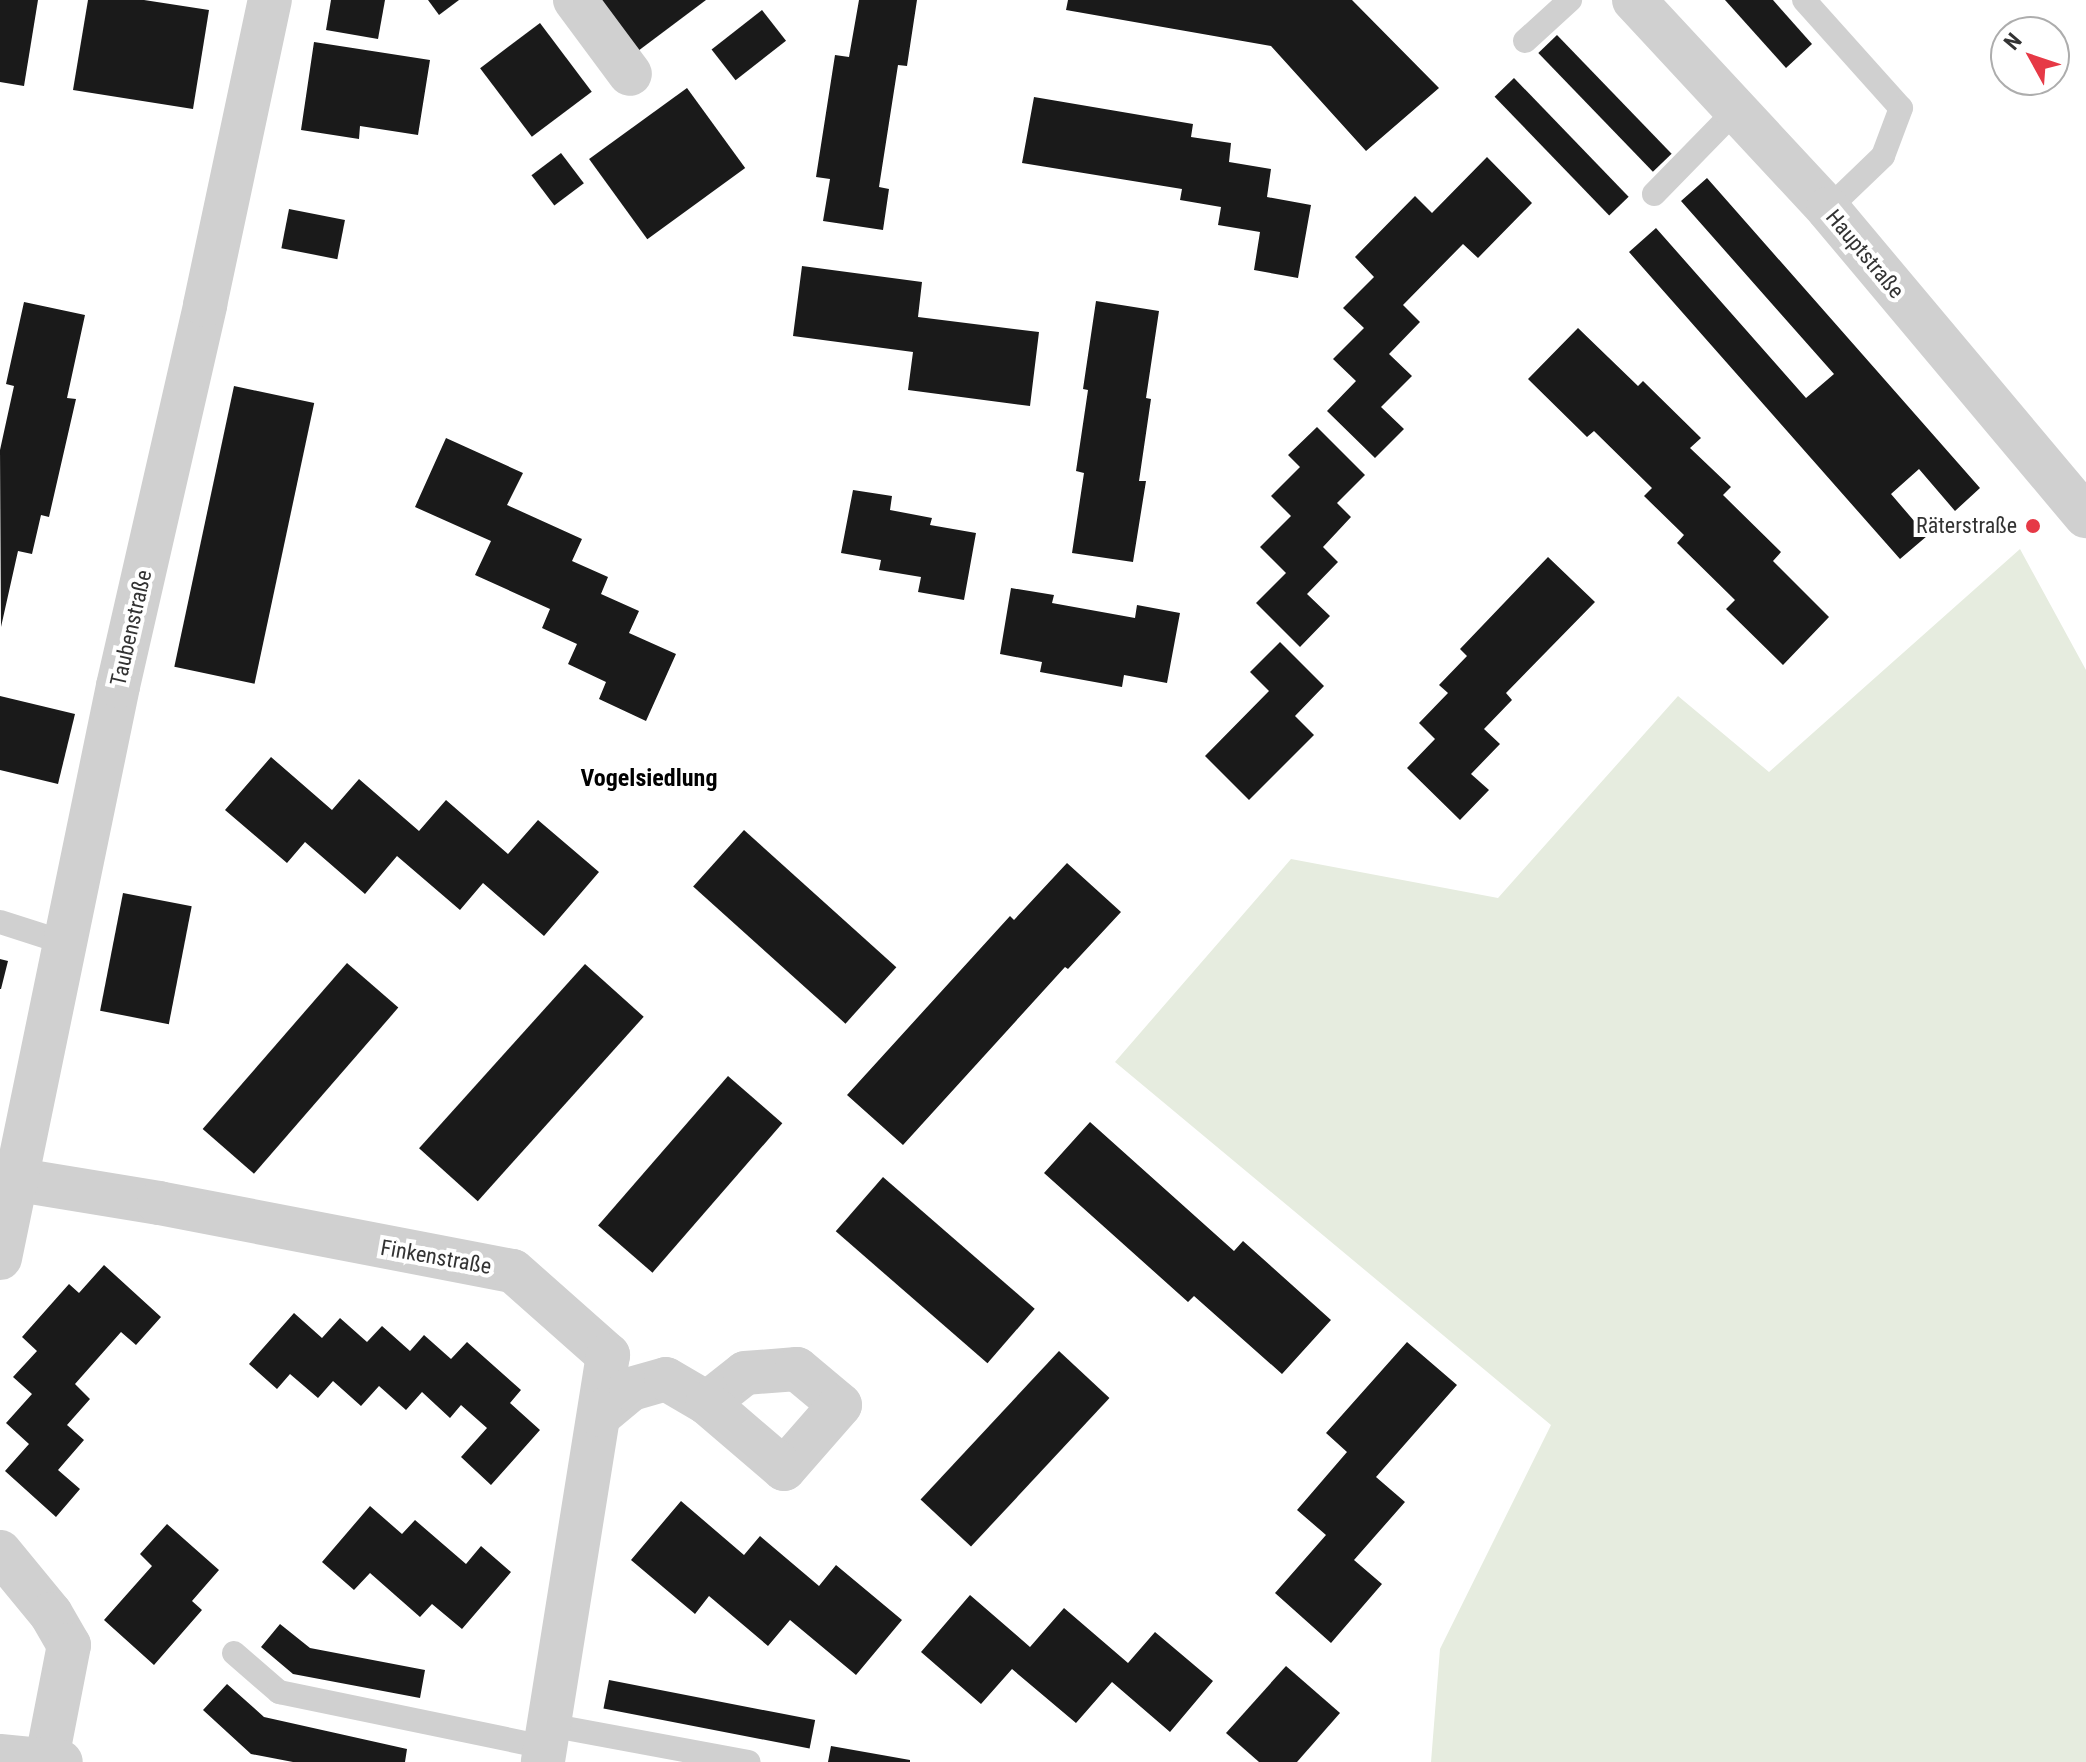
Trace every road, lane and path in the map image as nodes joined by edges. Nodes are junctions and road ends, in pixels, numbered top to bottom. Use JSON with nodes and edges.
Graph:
{"nodes":[{"id":1,"x":270,"y":0,"type":"edge"},
{"id":2,"x":575,"y":0,"type":"edge"},
{"id":3,"x":1570,"y":0,"type":"edge"},
{"id":4,"x":1634,"y":0,"type":"edge"},
{"id":5,"x":1804,"y":0,"type":"edge"},
{"id":6,"x":1525,"y":41,"type":"dead end"},
{"id":7,"x":630,"y":74,"type":"dead end"},
{"id":8,"x":1737,"y":109,"type":"junction"},
{"id":9,"x":1654,"y":194,"type":"dead end"},
{"id":10,"x":1828,"y":209,"type":"junction"},
{"id":11,"x":2086,"y":516,"type":"edge"},
{"id":12,"x":0,"y":922,"type":"edge"},
{"id":13,"x":66,"y":943,"type":"junction"},
{"id":14,"x":19,"y":1180,"type":"junction"},
{"id":15,"x":0,"y":1258,"type":"edge"},
{"id":16,"x":707,"y":1403,"type":"dead end"},
{"id":17,"x":600,"y":1415,"type":"junction"},
{"id":18,"x":0,"y":1552,"type":"edge"},
{"id":19,"x":234,"y":1653,"type":"dead end"},
{"id":20,"x":546,"y":1745,"type":"edge"},
{"id":21,"x":0,"y":1756,"type":"edge"},
{"id":22,"x":54,"y":1760,"type":"edge"},
{"id":23,"x":749,"y":1762,"type":"edge"}],
"edges":[{"from":1,"to":13,"type":"street","name":"Taubenstraße"},
{"from":2,"to":7,"type":"street"},
{"from":3,"to":6,"type":"lane"},
{"from":4,"to":8,"type":"street","name":"Hauptstraße"},
{"from":5,"to":10,"type":"lane"},
{"from":8,"to":9,"type":"lane"},
{"from":8,"to":10,"type":"street","name":"Hauptstraße"},
{"from":10,"to":11,"type":"street","name":"Hauptstraße"},
{"from":12,"to":13,"type":"lane"},
{"from":13,"to":14,"type":"street","name":"Taubenstraße"},
{"from":14,"to":15,"type":"street","name":"Taubenstraße"},
{"from":14,"to":17,"type":"street","name":"Finkenstraße"},
{"from":16,"to":17,"type":"street"},
{"from":17,"to":20,"type":"street","name":"Finkenstraße"},
{"from":18,"to":22,"type":"street"},
{"from":19,"to":20,"type":"lane"},
{"from":20,"to":23,"type":"lane"},
{"from":21,"to":22,"type":"street"}]}
